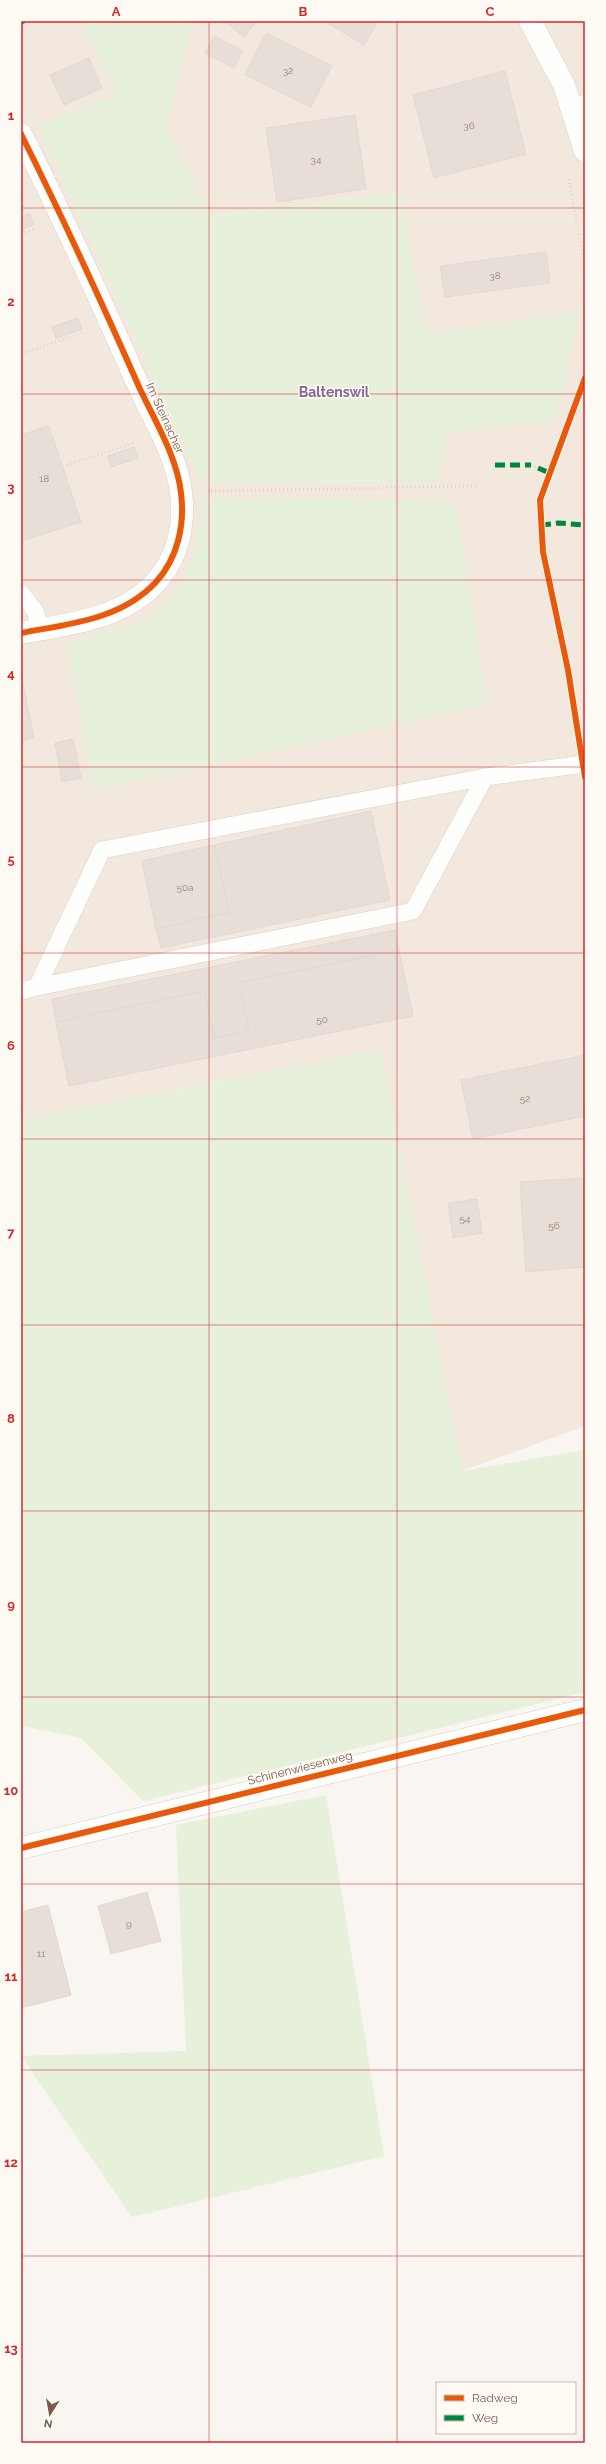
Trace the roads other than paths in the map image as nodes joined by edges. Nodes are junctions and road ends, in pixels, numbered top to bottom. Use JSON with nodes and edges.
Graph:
{"nodes":[{"id":1,"x":530,"y":21,"type":"edge"},
{"id":2,"x":579,"y":106,"type":"edge"},
{"id":3,"x":21,"y":134,"type":"edge"},
{"id":4,"x":585,"y":151,"type":"edge"},
{"id":5,"x":21,"y":593,"type":"edge"},
{"id":6,"x":31,"y":631,"type":"edge"},
{"id":7,"x":585,"y":764,"type":"edge"},
{"id":8,"x":485,"y":777,"type":"junction"},
{"id":9,"x":29,"y":989,"type":"edge"},
{"id":10,"x":585,"y":1710,"type":"edge"},
{"id":11,"x":21,"y":1848,"type":"edge"}],
"edges":[{"from":1,"to":2,"type":"street"},
{"from":2,"to":4,"type":"street"},
{"from":3,"to":6,"type":"street","name":"Im Steinacher"},
{"from":5,"to":6,"type":"lane"},
{"from":7,"to":8,"type":"lane"},
{"from":8,"to":9,"type":"lane"},
{"from":8,"to":9,"type":"lane"},
{"from":10,"to":11,"type":"street","name":"Schinenwiesenweg"}]}
